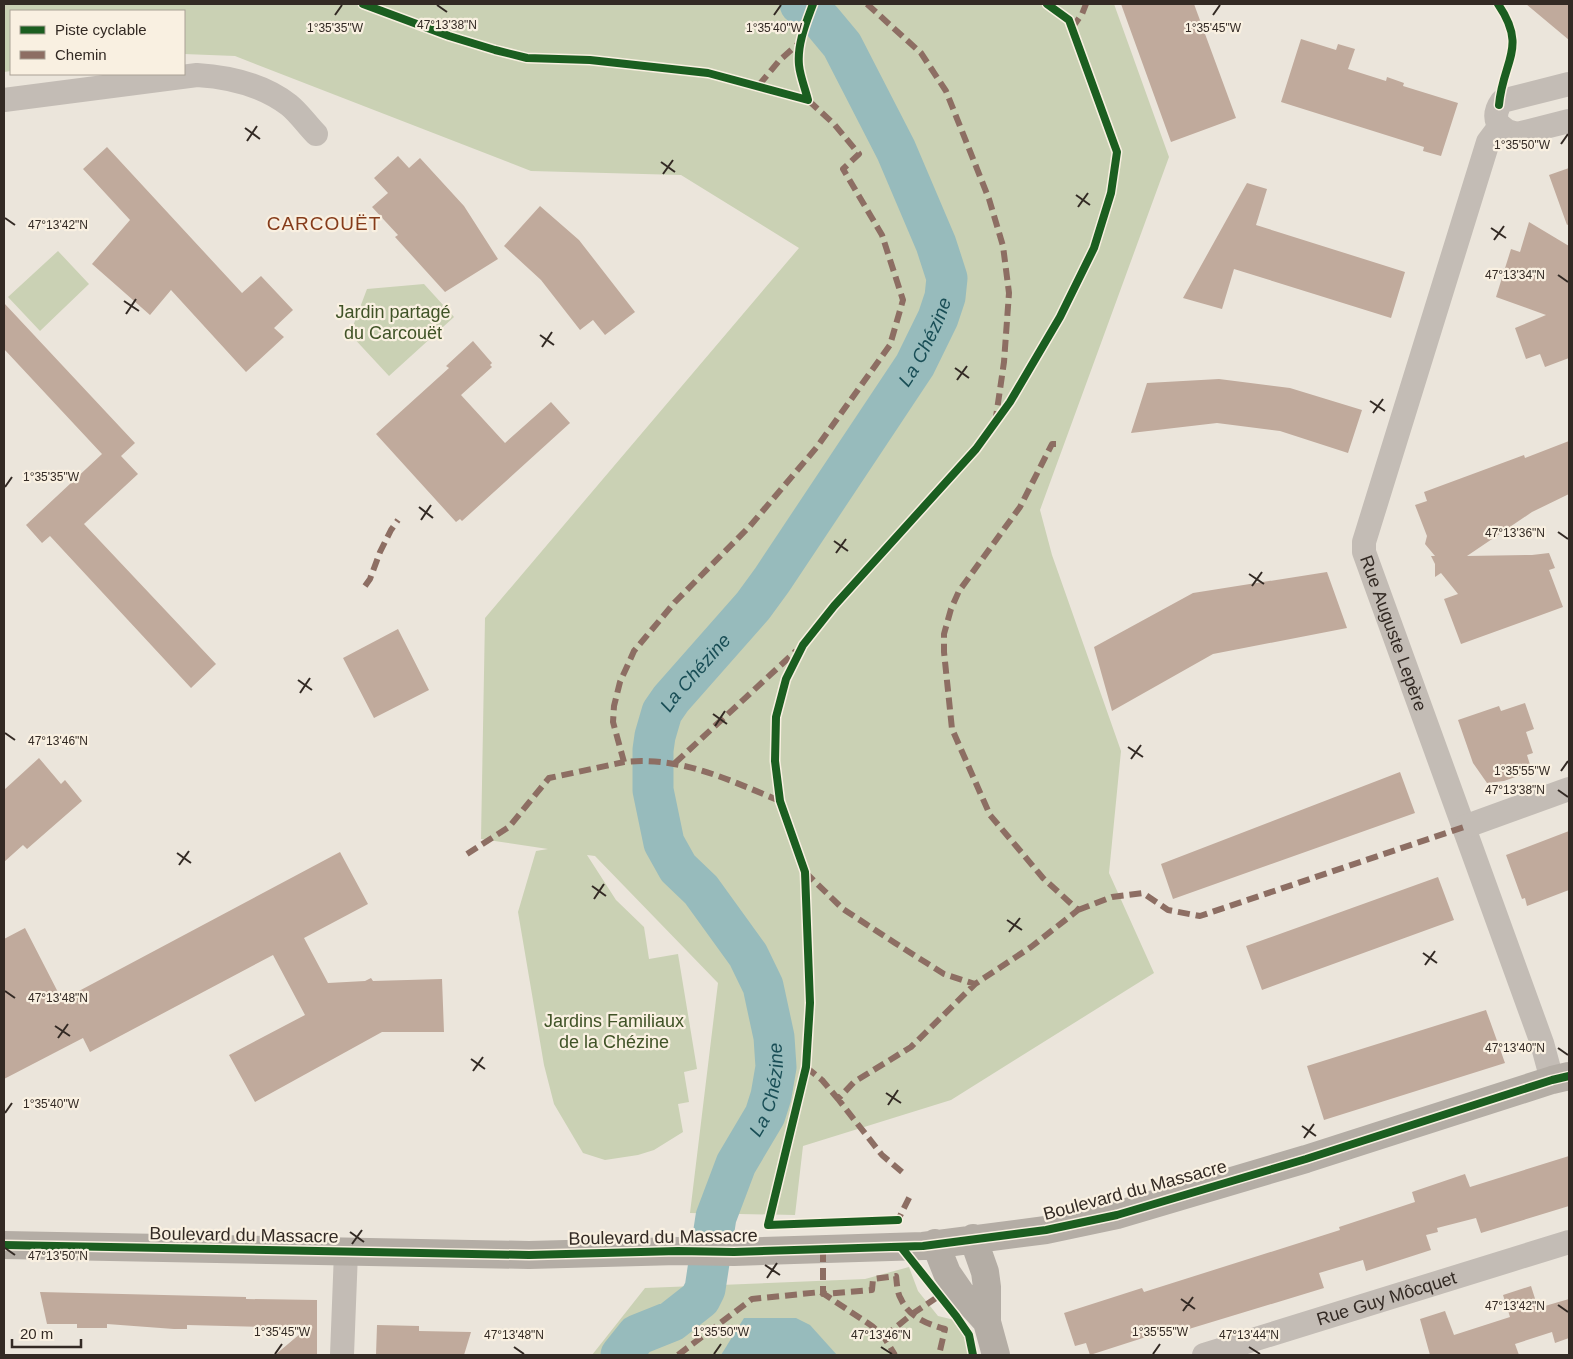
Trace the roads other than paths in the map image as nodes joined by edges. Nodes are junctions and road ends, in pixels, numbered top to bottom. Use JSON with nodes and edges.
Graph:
{"nodes":[{"id":1,"x":1569,"y":84,"type":"edge"},
{"id":2,"x":4,"y":100,"type":"edge"},
{"id":3,"x":1569,"y":120,"type":"edge"},
{"id":4,"x":1500,"y":126,"type":"junction"},
{"id":5,"x":316,"y":134,"type":"dead end"},
{"id":6,"x":1569,"y":789,"type":"edge"},
{"id":7,"x":1464,"y":827,"type":"junction"},
{"id":8,"x":1561,"y":1078,"type":"edge"},
{"id":9,"x":973,"y":1238,"type":"junction"},
{"id":10,"x":1569,"y":1242,"type":"edge"},
{"id":11,"x":935,"y":1243,"type":"junction"},
{"id":12,"x":4,"y":1245,"type":"edge"},
{"id":13,"x":346,"y":1252,"type":"junction"},
{"id":14,"x":987,"y":1322,"type":"junction"},
{"id":15,"x":342,"y":1355,"type":"edge"},
{"id":16,"x":996,"y":1355,"type":"edge"},
{"id":17,"x":1204,"y":1355,"type":"edge"}],
"edges":[{"from":1,"to":4,"type":"street"},
{"from":2,"to":5,"type":"street"},
{"from":3,"to":4,"type":"street"},
{"from":4,"to":7,"type":"street","name":"Rue Auguste Lepère"},
{"from":6,"to":7,"type":"street"},
{"from":7,"to":8,"type":"street","name":"Rue Auguste Lepère"},
{"from":8,"to":9,"type":"main road","name":"Boulevard du Massacre"},
{"from":9,"to":11,"type":"main road","name":"Boulevard du Massacre"},
{"from":9,"to":14,"type":"main road"},
{"from":10,"to":17,"type":"street","name":"Rue Guy Môcquet"},
{"from":11,"to":13,"type":"main road","name":"Boulevard du Massacre"},
{"from":11,"to":14,"type":"main road"},
{"from":12,"to":13,"type":"main road","name":"Boulevard du Massacre"},
{"from":13,"to":15,"type":"street"},
{"from":14,"to":16,"type":"main road"}]}
